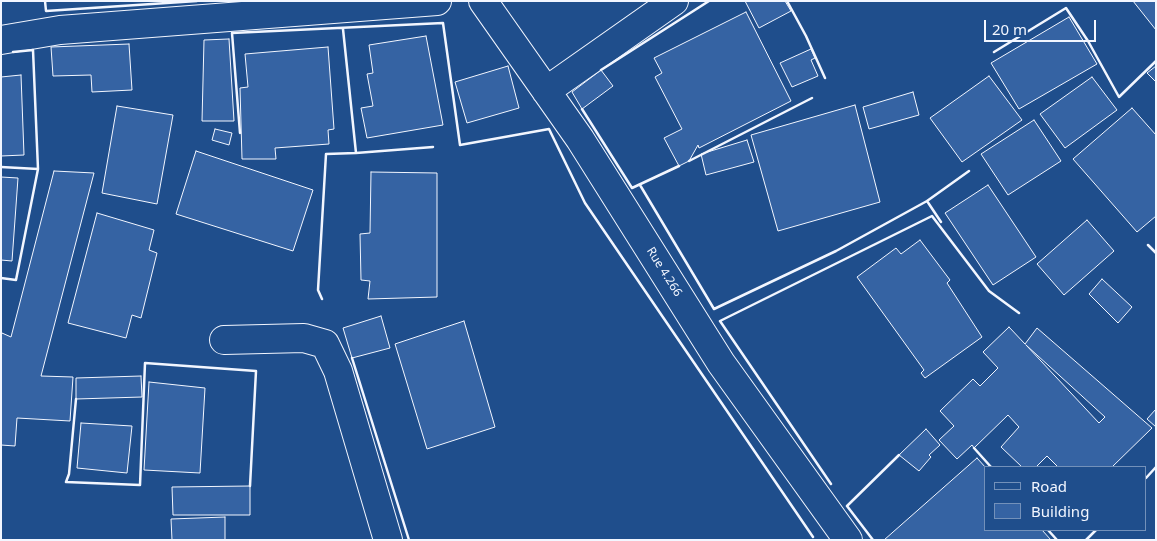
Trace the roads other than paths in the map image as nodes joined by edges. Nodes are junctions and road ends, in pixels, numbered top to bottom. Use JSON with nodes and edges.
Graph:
{"nodes":[{"id":1,"x":437,"y":1,"type":"edge"},
{"id":2,"x":483,"y":1,"type":"edge"},
{"id":3,"x":674,"y":1,"type":"edge"},
{"id":4,"x":1,"y":40,"type":"edge"},
{"id":5,"x":546,"y":91,"type":"junction"},
{"id":6,"x":224,"y":340,"type":"dead end"},
{"id":7,"x":388,"y":540,"type":"edge"},
{"id":8,"x":848,"y":540,"type":"edge"}],
"edges":[{"from":1,"to":4,"type":"street"},
{"from":2,"to":5,"type":"street","name":"Rue 4.266"},
{"from":3,"to":5,"type":"street"},
{"from":5,"to":8,"type":"street","name":"Rue 4.266"},
{"from":6,"to":7,"type":"street"}]}
